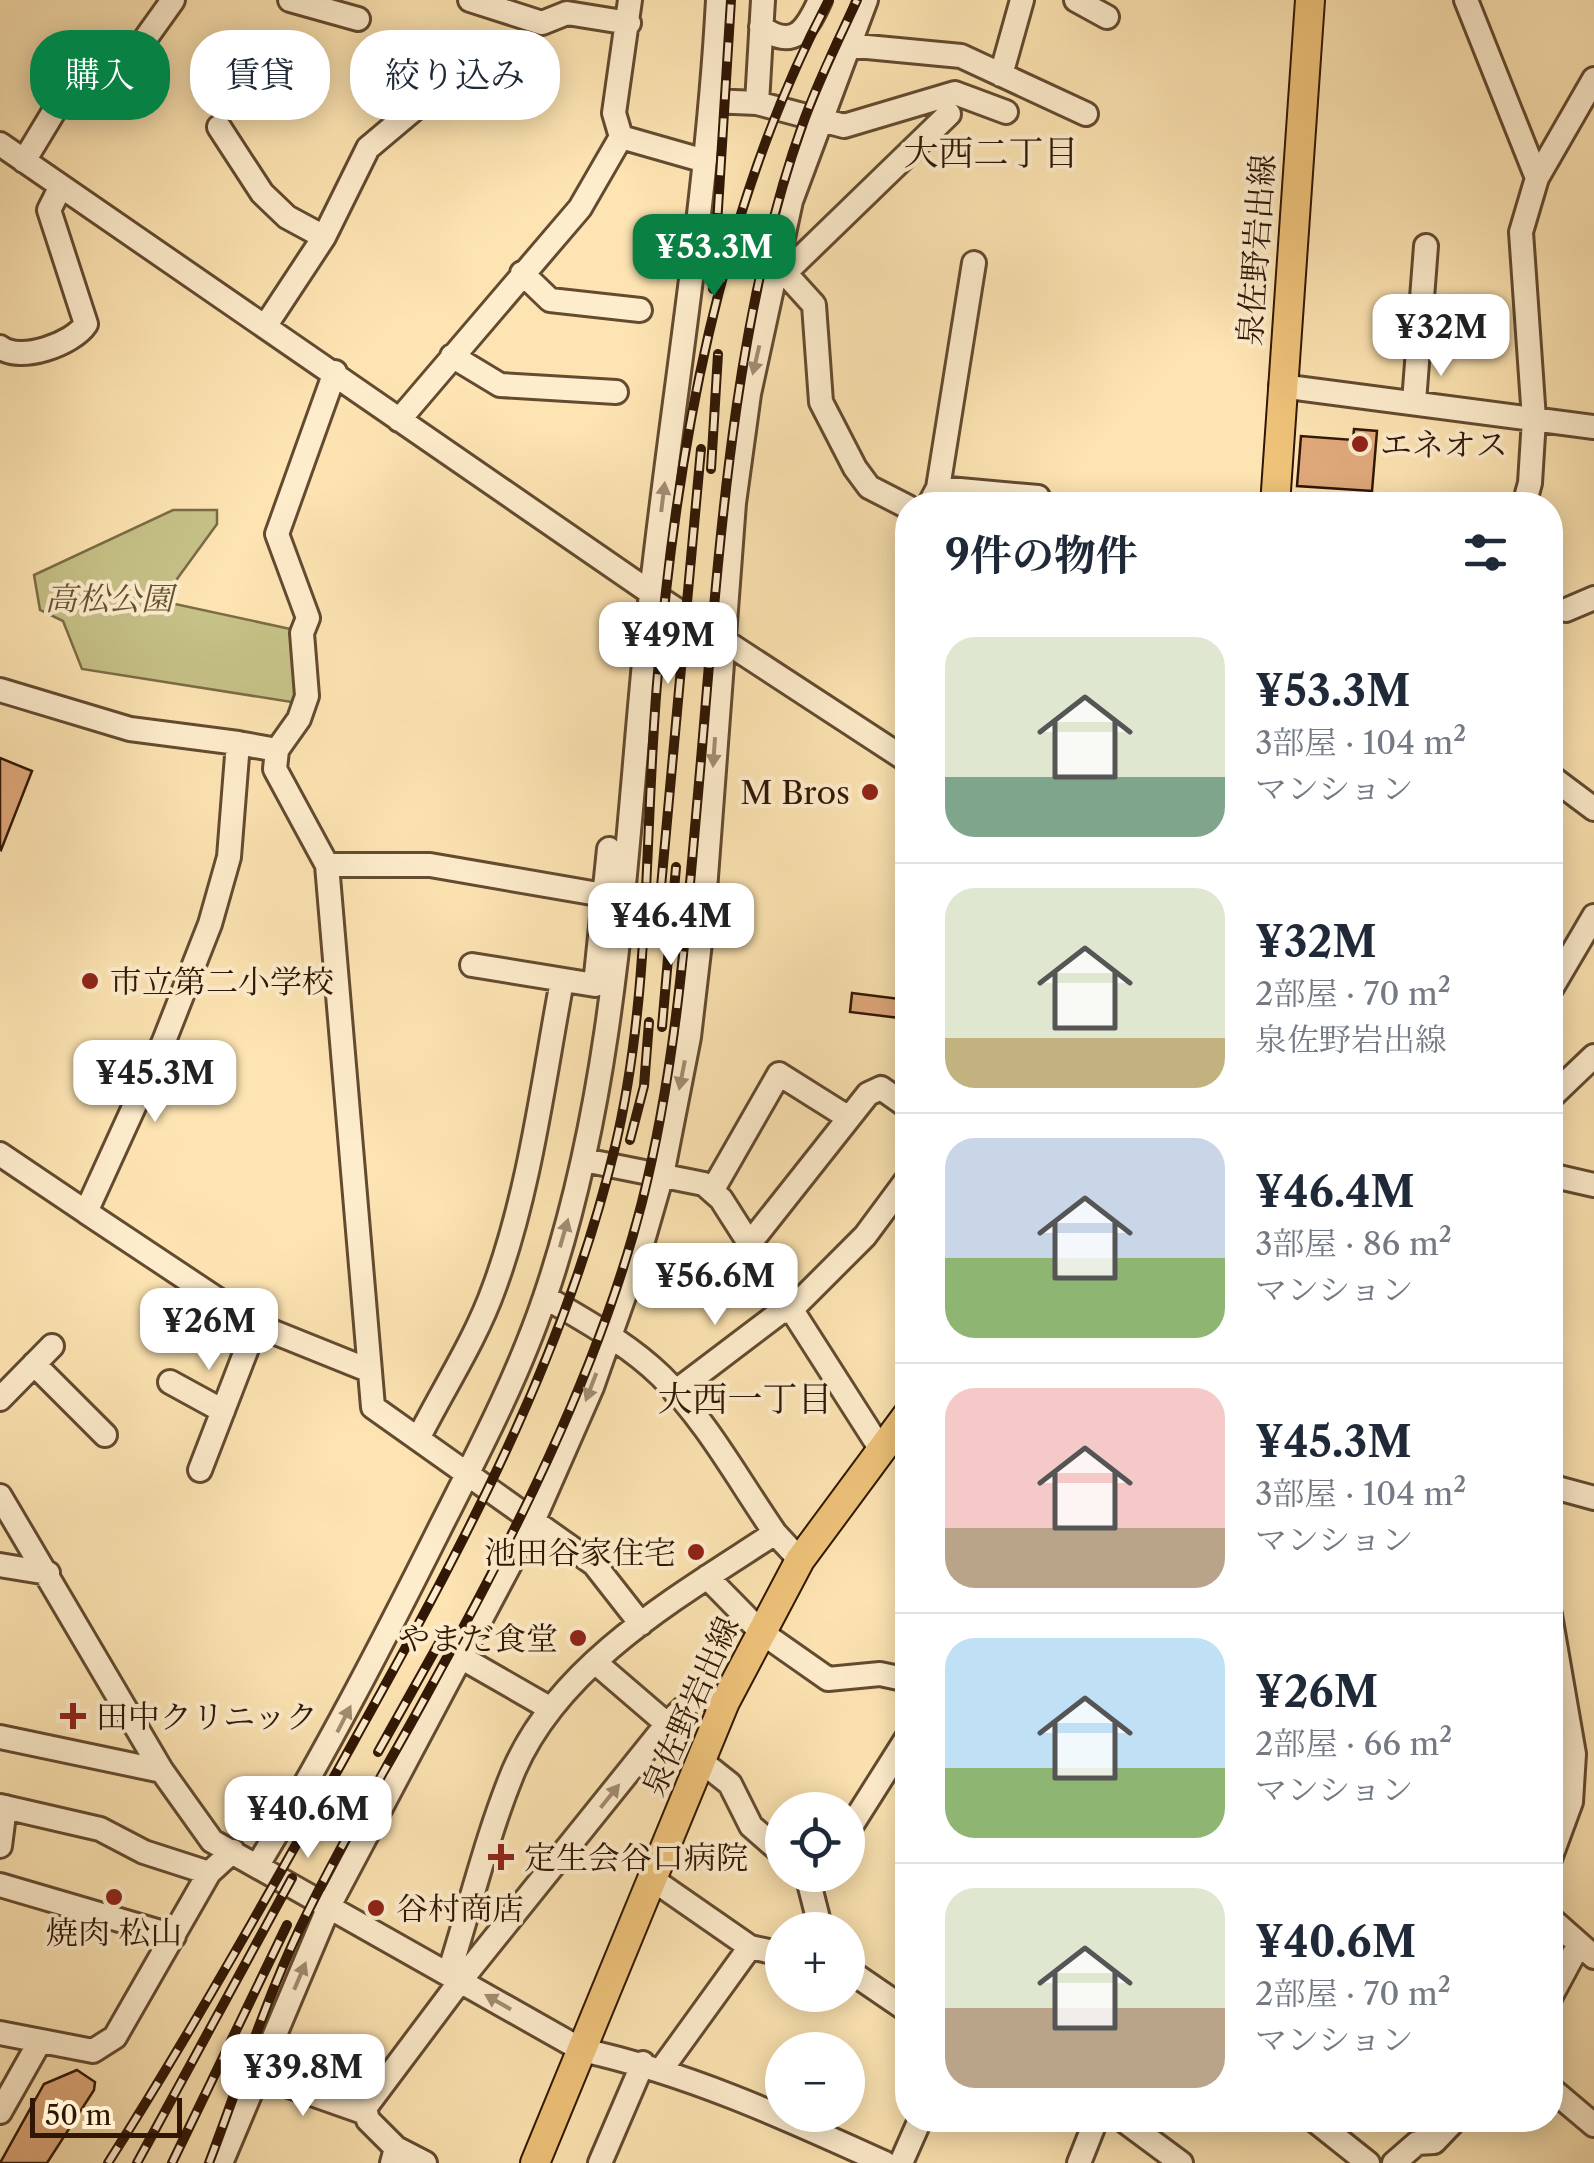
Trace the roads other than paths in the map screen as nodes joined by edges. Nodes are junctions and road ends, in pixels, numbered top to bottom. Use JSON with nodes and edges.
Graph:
{"nodes":[{"id":1,"x":174,"y":0,"type":"edge"},
{"id":2,"x":290,"y":0,"type":"edge"},
{"id":3,"x":470,"y":0,"type":"edge"},
{"id":4,"x":718,"y":0,"type":"edge"},
{"id":5,"x":763,"y":0,"type":"edge"},
{"id":6,"x":820,"y":0,"type":"edge"},
{"id":7,"x":866,"y":0,"type":"edge"},
{"id":8,"x":1022,"y":0,"type":"edge"},
{"id":9,"x":1076,"y":0,"type":"edge"},
{"id":10,"x":1310,"y":0,"type":"edge"},
{"id":11,"x":1466,"y":0,"type":"edge"},
{"id":12,"x":630,"y":11,"type":"edge"},
{"id":13,"x":1107,"y":16,"type":"dead end"},
{"id":14,"x":358,"y":20,"type":"dead end"},
{"id":15,"x":761,"y":27,"type":"junction"},
{"id":16,"x":846,"y":44,"type":"junction"},
{"id":17,"x":1001,"y":75,"type":"junction"},
{"id":18,"x":1594,"y":79,"type":"edge"},
{"id":19,"x":712,"y":102,"type":"junction"},
{"id":20,"x":757,"y":103,"type":"junction"},
{"id":21,"x":1006,"y":112,"type":"dead end"},
{"id":22,"x":949,"y":114,"type":"dead end"},
{"id":23,"x":1086,"y":114,"type":"dead end"},
{"id":24,"x":401,"y":120,"type":"edge"},
{"id":25,"x":817,"y":122,"type":"junction"},
{"id":26,"x":220,"y":127,"type":"dead end"},
{"id":27,"x":621,"y":137,"type":"junction"},
{"id":28,"x":0,"y":144,"type":"edge"},
{"id":29,"x":705,"y":160,"type":"junction"},
{"id":30,"x":24,"y":161,"type":"junction"},
{"id":31,"x":1537,"y":178,"type":"junction"},
{"id":32,"x":61,"y":186,"type":"junction"},
{"id":33,"x":324,"y":238,"type":"junction"},
{"id":34,"x":1426,"y":246,"type":"dead end"},
{"id":35,"x":974,"y":264,"type":"dead end"},
{"id":36,"x":522,"y":273,"type":"junction"},
{"id":37,"x":780,"y":274,"type":"junction"},
{"id":38,"x":640,"y":310,"type":"dead end"},
{"id":39,"x":266,"y":325,"type":"junction"},
{"id":40,"x":0,"y":347,"type":"edge"},
{"id":41,"x":452,"y":356,"type":"junction"},
{"id":42,"x":335,"y":372,"type":"junction"},
{"id":43,"x":1281,"y":386,"type":"junction"},
{"id":44,"x":616,"y":392,"type":"dead end"},
{"id":45,"x":1414,"y":402,"type":"junction"},
{"id":46,"x":1534,"y":419,"type":"junction"},
{"id":47,"x":398,"y":420,"type":"junction"},
{"id":48,"x":1594,"y":428,"type":"edge"},
{"id":49,"x":935,"y":492,"type":"edge"},
{"id":50,"x":1276,"y":492,"type":"edge"},
{"id":51,"x":1528,"y":492,"type":"edge"},
{"id":52,"x":895,"y":500,"type":"edge"},
{"id":53,"x":652,"y":594,"type":"junction"},
{"id":54,"x":1594,"y":598,"type":"edge"},
{"id":55,"x":1566,"y":610,"type":"dead end"},
{"id":56,"x":722,"y":637,"type":"junction"},
{"id":57,"x":0,"y":690,"type":"edge"},
{"id":58,"x":238,"y":743,"type":"junction"},
{"id":59,"x":278,"y":750,"type":"junction"},
{"id":60,"x":895,"y":752,"type":"edge"},
{"id":61,"x":1563,"y":785,"type":"edge"},
{"id":62,"x":1594,"y":808,"type":"edge"},
{"id":63,"x":609,"y":849,"type":"dead end"},
{"id":64,"x":327,"y":865,"type":"junction"},
{"id":65,"x":613,"y":897,"type":"junction"},
{"id":66,"x":1594,"y":916,"type":"edge"},
{"id":67,"x":472,"y":964,"type":"dead end"},
{"id":68,"x":1563,"y":970,"type":"edge"},
{"id":69,"x":562,"y":981,"type":"junction"},
{"id":70,"x":1594,"y":1056,"type":"edge"},
{"id":71,"x":1563,"y":1086,"type":"edge"},
{"id":72,"x":895,"y":1098,"type":"edge"},
{"id":73,"x":850,"y":1118,"type":"junction"},
{"id":74,"x":0,"y":1154,"type":"edge"},
{"id":75,"x":584,"y":1160,"type":"junction"},
{"id":76,"x":662,"y":1176,"type":"junction"},
{"id":77,"x":1563,"y":1178,"type":"edge"},
{"id":78,"x":1594,"y":1185,"type":"edge"},
{"id":79,"x":712,"y":1191,"type":"junction"},
{"id":80,"x":895,"y":1196,"type":"edge"},
{"id":81,"x":86,"y":1212,"type":"junction"},
{"id":82,"x":750,"y":1242,"type":"junction"},
{"id":83,"x":546,"y":1297,"type":"junction"},
{"id":84,"x":788,"y":1310,"type":"junction"},
{"id":85,"x":256,"y":1325,"type":"junction"},
{"id":86,"x":608,"y":1335,"type":"junction"},
{"id":87,"x":52,"y":1346,"type":"dead end"},
{"id":88,"x":34,"y":1364,"type":"junction"},
{"id":89,"x":368,"y":1370,"type":"junction"},
{"id":90,"x":170,"y":1382,"type":"dead end"},
{"id":91,"x":674,"y":1392,"type":"junction"},
{"id":92,"x":0,"y":1399,"type":"edge"},
{"id":93,"x":223,"y":1411,"type":"junction"},
{"id":94,"x":895,"y":1430,"type":"edge"},
{"id":95,"x":105,"y":1434,"type":"dead end"},
{"id":96,"x":418,"y":1439,"type":"junction"},
{"id":97,"x":880,"y":1448,"type":"junction"},
{"id":98,"x":200,"y":1470,"type":"dead end"},
{"id":99,"x":467,"y":1474,"type":"junction"},
{"id":100,"x":1563,"y":1490,"type":"edge"},
{"id":101,"x":0,"y":1496,"type":"edge"},
{"id":102,"x":1594,"y":1498,"type":"edge"},
{"id":103,"x":534,"y":1520,"type":"junction"},
{"id":104,"x":775,"y":1533,"type":"junction"},
{"id":105,"x":800,"y":1560,"type":"junction"},
{"id":106,"x":0,"y":1565,"type":"edge"},
{"id":107,"x":48,"y":1573,"type":"junction"},
{"id":108,"x":707,"y":1578,"type":"junction"},
{"id":109,"x":641,"y":1624,"type":"junction"},
{"id":110,"x":761,"y":1632,"type":"junction"},
{"id":111,"x":596,"y":1663,"type":"junction"},
{"id":112,"x":471,"y":1664,"type":"dead end"},
{"id":113,"x":895,"y":1677,"type":"edge"},
{"id":114,"x":1563,"y":1690,"type":"edge"},
{"id":115,"x":725,"y":1702,"type":"junction"},
{"id":116,"x":550,"y":1709,"type":"junction"},
{"id":117,"x":667,"y":1724,"type":"junction"},
{"id":118,"x":0,"y":1737,"type":"edge"},
{"id":119,"x":895,"y":1757,"type":"edge"},
{"id":120,"x":700,"y":1761,"type":"junction"},
{"id":121,"x":162,"y":1772,"type":"junction"},
{"id":122,"x":1571,"y":1802,"type":"junction"},
{"id":123,"x":865,"y":1804,"type":"edge"},
{"id":124,"x":2,"y":1806,"type":"edge"},
{"id":125,"x":1594,"y":1811,"type":"edge"},
{"id":126,"x":1563,"y":1824,"type":"edge"},
{"id":127,"x":765,"y":1838,"type":"edge"},
{"id":128,"x":0,"y":1846,"type":"edge"},
{"id":129,"x":233,"y":1851,"type":"junction"},
{"id":130,"x":258,"y":1863,"type":"junction"},
{"id":131,"x":210,"y":1872,"type":"junction"},
{"id":132,"x":652,"y":1879,"type":"junction"},
{"id":133,"x":0,"y":1884,"type":"edge"},
{"id":134,"x":330,"y":1904,"type":"junction"},
{"id":135,"x":1563,"y":1930,"type":"edge"},
{"id":136,"x":174,"y":1936,"type":"junction"},
{"id":137,"x":750,"y":1947,"type":"junction"},
{"id":138,"x":765,"y":1950,"type":"edge"},
{"id":139,"x":1586,"y":1951,"type":"edge"},
{"id":140,"x":455,"y":1977,"type":"junction"},
{"id":141,"x":1563,"y":1981,"type":"edge"},
{"id":142,"x":865,"y":1982,"type":"edge"},
{"id":143,"x":895,"y":2002,"type":"edge"},
{"id":144,"x":0,"y":2034,"type":"edge"},
{"id":145,"x":39,"y":2043,"type":"junction"},
{"id":146,"x":582,"y":2050,"type":"junction"},
{"id":147,"x":652,"y":2066,"type":"junction"},
{"id":148,"x":258,"y":2075,"type":"junction"},
{"id":149,"x":1563,"y":2099,"type":"edge"},
{"id":150,"x":0,"y":2112,"type":"edge"},
{"id":151,"x":366,"y":2112,"type":"junction"},
{"id":152,"x":1594,"y":2126,"type":"edge"},
{"id":153,"x":915,"y":2132,"type":"edge"},
{"id":154,"x":1091,"y":2132,"type":"edge"},
{"id":155,"x":1140,"y":2132,"type":"edge"},
{"id":156,"x":1329,"y":2132,"type":"edge"},
{"id":157,"x":1434,"y":2153,"type":"edge"},
{"id":158,"x":394,"y":2156,"type":"edge"},
{"id":159,"x":602,"y":2157,"type":"edge"},
{"id":160,"x":221,"y":2163,"type":"edge"},
{"id":161,"x":425,"y":2163,"type":"edge"},
{"id":162,"x":534,"y":2163,"type":"edge"},
{"id":163,"x":626,"y":2163,"type":"edge"},
{"id":164,"x":885,"y":2163,"type":"edge"},
{"id":165,"x":901,"y":2163,"type":"edge"},
{"id":166,"x":1079,"y":2163,"type":"edge"},
{"id":167,"x":1182,"y":2163,"type":"edge"},
{"id":168,"x":1368,"y":2163,"type":"edge"},
{"id":169,"x":1394,"y":2163,"type":"edge"}],
"edges":[{"from":1,"to":30,"type":"street"},
{"from":2,"to":14,"type":"street"},
{"from":3,"to":12,"type":"street"},
{"from":4,"to":19,"type":"street"},
{"from":5,"to":15,"type":"street"},
{"from":6,"to":15,"type":"street"},
{"from":7,"to":16,"type":"street"},
{"from":8,"to":17,"type":"street"},
{"from":9,"to":13,"type":"street"},
{"from":10,"to":43,"type":"main road","name":"泉佐野岩出線"},
{"from":11,"to":31,"type":"street"},
{"from":12,"to":27,"type":"street"},
{"from":15,"to":20,"type":"street"},
{"from":16,"to":17,"type":"street"},
{"from":16,"to":25,"type":"street"},
{"from":17,"to":23,"type":"street"},
{"from":18,"to":31,"type":"street"},
{"from":19,"to":20,"type":"street"},
{"from":19,"to":29,"type":"street"},
{"from":20,"to":25,"type":"street"},
{"from":21,"to":25,"type":"street"},
{"from":22,"to":37,"type":"street"},
{"from":24,"to":33,"type":"street"},
{"from":25,"to":37,"type":"street"},
{"from":26,"to":33,"type":"street"},
{"from":27,"to":29,"type":"street"},
{"from":27,"to":36,"type":"street"},
{"from":28,"to":30,"type":"street"},
{"from":53,"to":29,"type":"street","one_way":true},
{"from":30,"to":32,"type":"street"},
{"from":31,"to":46,"type":"street"},
{"from":32,"to":39,"type":"street"},
{"from":32,"to":40,"type":"street"},
{"from":33,"to":39,"type":"street"},
{"from":34,"to":45,"type":"street"},
{"from":35,"to":49,"type":"street"},
{"from":36,"to":38,"type":"street"},
{"from":36,"to":41,"type":"street"},
{"from":37,"to":52,"type":"street"},
{"from":37,"to":56,"type":"street","one_way":true},
{"from":39,"to":42,"type":"street"},
{"from":41,"to":44,"type":"street"},
{"from":41,"to":47,"type":"street"},
{"from":42,"to":47,"type":"street"},
{"from":42,"to":59,"type":"street"},
{"from":43,"to":45,"type":"street"},
{"from":43,"to":50,"type":"main road","name":"泉佐野岩出線"},
{"from":45,"to":46,"type":"street"},
{"from":46,"to":48,"type":"street"},
{"from":46,"to":51,"type":"street"},
{"from":47,"to":53,"type":"street"},
{"from":53,"to":56,"type":"street"},
{"from":53,"to":65,"type":"street"},
{"from":54,"to":55,"type":"street"},
{"from":56,"to":60,"type":"street"},
{"from":56,"to":76,"type":"street","one_way":true},
{"from":57,"to":58,"type":"street"},
{"from":58,"to":59,"type":"street"},
{"from":58,"to":81,"type":"street"},
{"from":59,"to":64,"type":"street"},
{"from":61,"to":62,"type":"street"},
{"from":63,"to":65,"type":"street"},
{"from":64,"to":65,"type":"street"},
{"from":64,"to":89,"type":"street"},
{"from":65,"to":69,"type":"street"},
{"from":65,"to":75,"type":"street"},
{"from":66,"to":68,"type":"street"},
{"from":67,"to":69,"type":"street"},
{"from":69,"to":96,"type":"street"},
{"from":70,"to":71,"type":"street"},
{"from":72,"to":73,"type":"street"},
{"from":73,"to":79,"type":"street"},
{"from":73,"to":82,"type":"street"},
{"from":74,"to":81,"type":"street"},
{"from":75,"to":76,"type":"street"},
{"from":83,"to":75,"type":"street","one_way":true},
{"from":76,"to":79,"type":"street"},
{"from":76,"to":86,"type":"street"},
{"from":77,"to":78,"type":"street"},
{"from":79,"to":82,"type":"street"},
{"from":80,"to":84,"type":"street"},
{"from":81,"to":85,"type":"street"},
{"from":82,"to":84,"type":"street"},
{"from":83,"to":86,"type":"street"},
{"from":83,"to":99,"type":"street"},
{"from":84,"to":91,"type":"street"},
{"from":84,"to":97,"type":"street"},
{"from":85,"to":89,"type":"street"},
{"from":85,"to":93,"type":"street"},
{"from":86,"to":91,"type":"street"},
{"from":86,"to":103,"type":"street","one_way":true},
{"from":87,"to":88,"type":"street"},
{"from":88,"to":92,"type":"street"},
{"from":88,"to":95,"type":"street"},
{"from":89,"to":96,"type":"street"},
{"from":90,"to":93,"type":"street"},
{"from":91,"to":104,"type":"street"},
{"from":93,"to":98,"type":"street"},
{"from":94,"to":97,"type":"main road","name":"泉佐野岩出線"},
{"from":96,"to":99,"type":"street"},
{"from":97,"to":105,"type":"main road","name":"泉佐野岩出線"},
{"from":99,"to":103,"type":"street"},
{"from":130,"to":99,"type":"street","one_way":true},
{"from":100,"to":102,"type":"street"},
{"from":101,"to":107,"type":"street"},
{"from":103,"to":109,"type":"street"},
{"from":103,"to":134,"type":"street"},
{"from":104,"to":105,"type":"street"},
{"from":104,"to":108,"type":"street"},
{"from":105,"to":110,"type":"main road","name":"泉佐野岩出線"},
{"from":106,"to":107,"type":"street"},
{"from":107,"to":121,"type":"street"},
{"from":108,"to":109,"type":"street"},
{"from":108,"to":110,"type":"street"},
{"from":109,"to":111,"type":"street"},
{"from":110,"to":113,"type":"street"},
{"from":110,"to":115,"type":"main road","name":"泉佐野岩出線"},
{"from":111,"to":116,"type":"street"},
{"from":111,"to":117,"type":"street"},
{"from":112,"to":116,"type":"street"},
{"from":114,"to":122,"type":"street"},
{"from":115,"to":117,"type":"street"},
{"from":115,"to":120,"type":"main road","name":"泉佐野岩出線"},
{"from":116,"to":140,"type":"street"},
{"from":140,"to":117,"type":"street","one_way":true},
{"from":118,"to":121,"type":"street"},
{"from":119,"to":123,"type":"street"},
{"from":120,"to":127,"type":"street"},
{"from":120,"to":132,"type":"main road","name":"泉佐野岩出線"},
{"from":121,"to":129,"type":"street"},
{"from":122,"to":125,"type":"street"},
{"from":122,"to":126,"type":"street"},
{"from":124,"to":128,"type":"street"},
{"from":124,"to":131,"type":"street"},
{"from":129,"to":130,"type":"street"},
{"from":129,"to":131,"type":"street"},
{"from":130,"to":134,"type":"street"},
{"from":131,"to":136,"type":"street"},
{"from":132,"to":137,"type":"street"},
{"from":132,"to":146,"type":"main road","name":"泉佐野岩出線"},
{"from":133,"to":136,"type":"street"},
{"from":134,"to":140,"type":"street"},
{"from":148,"to":134,"type":"street","one_way":true},
{"from":135,"to":139,"type":"street"},
{"from":136,"to":145,"type":"street"},
{"from":137,"to":138,"type":"street"},
{"from":137,"to":147,"type":"street"},
{"from":139,"to":141,"type":"street"},
{"from":146,"to":140,"type":"street","one_way":true},
{"from":140,"to":151,"type":"street"},
{"from":142,"to":143,"type":"street"},
{"from":144,"to":145,"type":"street"},
{"from":145,"to":150,"type":"street"},
{"from":146,"to":147,"type":"street"},
{"from":146,"to":162,"type":"main road","name":"泉佐野岩出線"},
{"from":147,"to":159,"type":"street"},
{"from":147,"to":164,"type":"street"},
{"from":148,"to":151,"type":"street"},
{"from":148,"to":160,"type":"street"},
{"from":149,"to":152,"type":"street"},
{"from":151,"to":158,"type":"street"},
{"from":153,"to":165,"type":"street"},
{"from":154,"to":166,"type":"street"},
{"from":155,"to":167,"type":"street"},
{"from":156,"to":168,"type":"street"},
{"from":157,"to":169,"type":"street"},
{"from":158,"to":161,"type":"street"},
{"from":159,"to":163,"type":"street"}]}
